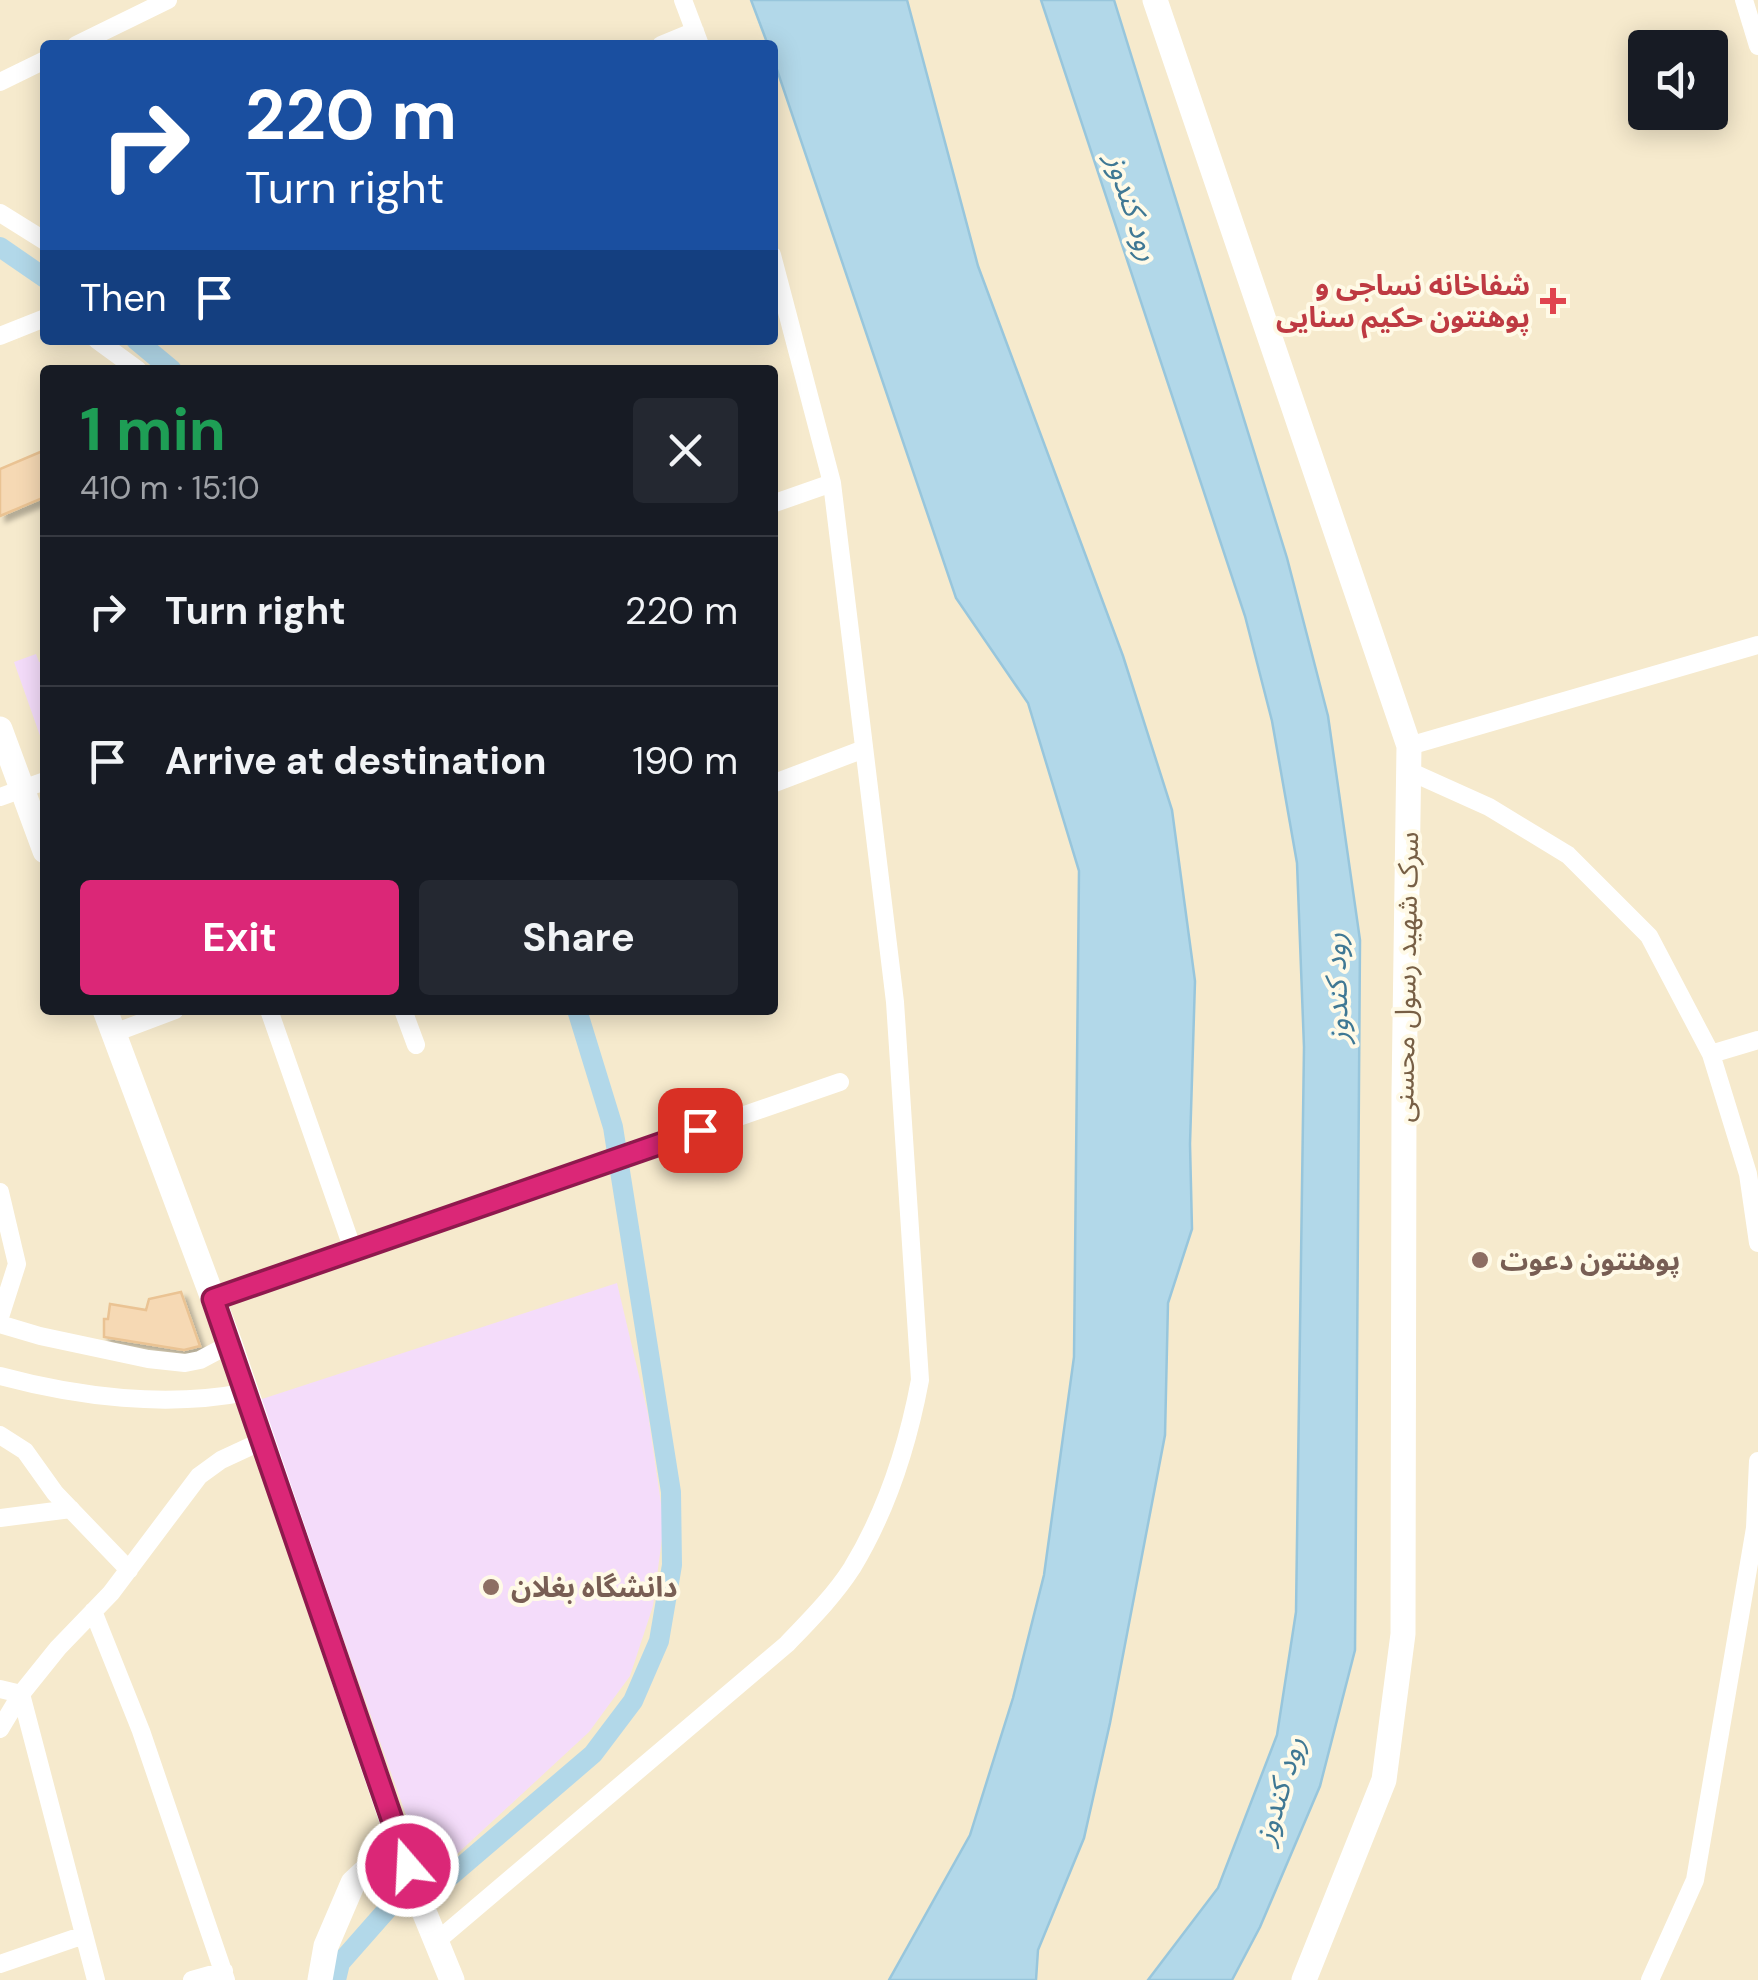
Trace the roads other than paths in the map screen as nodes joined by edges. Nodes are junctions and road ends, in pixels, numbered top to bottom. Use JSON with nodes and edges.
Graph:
{"nodes":[{"id":1,"x":168,"y":0,"type":"edge"},
{"id":2,"x":683,"y":0,"type":"edge"},
{"id":3,"x":1744,"y":0,"type":"edge"},
{"id":4,"x":1160,"y":1,"type":"edge"},
{"id":5,"x":697,"y":38,"type":"edge"},
{"id":6,"x":86,"y":40,"type":"edge"},
{"id":7,"x":1758,"y":46,"type":"edge"},
{"id":8,"x":40,"y":62,"type":"edge"},
{"id":9,"x":0,"y":82,"type":"edge"},
{"id":10,"x":0,"y":213,"type":"edge"},
{"id":11,"x":40,"y":237,"type":"edge"},
{"id":12,"x":778,"y":278,"type":"edge"},
{"id":13,"x":40,"y":320,"type":"edge"},
{"id":14,"x":0,"y":336,"type":"edge"},
{"id":15,"x":104,"y":345,"type":"edge"},
{"id":16,"x":131,"y":365,"type":"edge"},
{"id":17,"x":832,"y":483,"type":"junction"},
{"id":18,"x":778,"y":502,"type":"edge"},
{"id":19,"x":1758,"y":645,"type":"edge"},
{"id":20,"x":0,"y":729,"type":"edge"},
{"id":21,"x":864,"y":749,"type":"junction"},
{"id":22,"x":1409,"y":758,"type":"junction"},
{"id":23,"x":778,"y":782,"type":"edge"},
{"id":24,"x":23,"y":789,"type":"edge"},
{"id":25,"x":40,"y":837,"type":"edge"},
{"id":26,"x":145,"y":1015,"type":"edge"},
{"id":27,"x":271,"y":1015,"type":"edge"},
{"id":28,"x":405,"y":1015,"type":"edge"},
{"id":29,"x":109,"y":1021,"type":"edge"},
{"id":30,"x":1758,"y":1040,"type":"edge"},
{"id":31,"x":416,"y":1046,"type":"dead end"},
{"id":32,"x":1710,"y":1054,"type":"junction"},
{"id":33,"x":840,"y":1082,"type":"dead end"},
{"id":34,"x":0,"y":1192,"type":"edge"},
{"id":35,"x":1758,"y":1242,"type":"edge"},
{"id":36,"x":353,"y":1250,"type":"junction"},
{"id":37,"x":213,"y":1299,"type":"junction"},
{"id":38,"x":0,"y":1320,"type":"edge"},
{"id":39,"x":230,"y":1344,"type":"junction"},
{"id":40,"x":0,"y":1376,"type":"edge"},
{"id":41,"x":247,"y":1392,"type":"junction"},
{"id":42,"x":0,"y":1436,"type":"edge"},
{"id":43,"x":264,"y":1440,"type":"junction"},
{"id":44,"x":1758,"y":1461,"type":"edge"},
{"id":45,"x":70,"y":1509,"type":"junction"},
{"id":46,"x":0,"y":1518,"type":"edge"},
{"id":47,"x":1756,"y":1528,"type":"edge"},
{"id":48,"x":129,"y":1570,"type":"junction"},
{"id":49,"x":93,"y":1611,"type":"junction"},
{"id":50,"x":0,"y":1688,"type":"edge"},
{"id":51,"x":21,"y":1694,"type":"junction"},
{"id":52,"x":0,"y":1729,"type":"edge"},
{"id":53,"x":399,"y":1840,"type":"junction"},
{"id":54,"x":84,"y":1936,"type":"junction"},
{"id":55,"x":437,"y":1942,"type":"junction"},
{"id":56,"x":0,"y":1964,"type":"edge"},
{"id":57,"x":225,"y":1975,"type":"edge"},
{"id":58,"x":96,"y":1980,"type":"edge"},
{"id":59,"x":192,"y":1980,"type":"edge"},
{"id":60,"x":320,"y":1980,"type":"edge"},
{"id":61,"x":452,"y":1980,"type":"edge"},
{"id":62,"x":1304,"y":1980,"type":"edge"},
{"id":63,"x":1650,"y":1980,"type":"edge"}],
"edges":[{"from":1,"to":6,"type":"street"},
{"from":2,"to":5,"type":"street"},
{"from":3,"to":7,"type":"street"},
{"from":4,"to":22,"type":"street","name":"سرک شهید رسول محسنی"},
{"from":8,"to":9,"type":"street"},
{"from":10,"to":11,"type":"street"},
{"from":12,"to":17,"type":"street"},
{"from":13,"to":14,"type":"street"},
{"from":15,"to":16,"type":"street"},
{"from":17,"to":18,"type":"street"},
{"from":17,"to":21,"type":"street"},
{"from":19,"to":22,"type":"street"},
{"from":20,"to":24,"type":"street"},
{"from":21,"to":23,"type":"street"},
{"from":21,"to":55,"type":"street"},
{"from":22,"to":32,"type":"street"},
{"from":22,"to":62,"type":"street","name":"سرک شهید رسول محسنی"},
{"from":24,"to":25,"type":"street"},
{"from":26,"to":29,"type":"street"},
{"from":27,"to":36,"type":"street"},
{"from":28,"to":31,"type":"street"},
{"from":29,"to":37,"type":"street"},
{"from":30,"to":32,"type":"street"},
{"from":32,"to":35,"type":"street"},
{"from":33,"to":36,"type":"street"},
{"from":34,"to":38,"type":"street"},
{"from":36,"to":37,"type":"street"},
{"from":37,"to":39,"type":"street"},
{"from":38,"to":39,"type":"street"},
{"from":39,"to":41,"type":"street"},
{"from":40,"to":41,"type":"street"},
{"from":41,"to":43,"type":"street"},
{"from":42,"to":45,"type":"street"},
{"from":43,"to":48,"type":"street"},
{"from":43,"to":53,"type":"street"},
{"from":44,"to":47,"type":"street"},
{"from":45,"to":46,"type":"street"},
{"from":45,"to":48,"type":"street"},
{"from":47,"to":63,"type":"street"},
{"from":48,"to":49,"type":"street"},
{"from":49,"to":51,"type":"street"},
{"from":49,"to":57,"type":"street"},
{"from":50,"to":51,"type":"street"},
{"from":51,"to":52,"type":"street"},
{"from":51,"to":54,"type":"street"},
{"from":53,"to":55,"type":"street"},
{"from":53,"to":60,"type":"street"},
{"from":54,"to":56,"type":"street"},
{"from":54,"to":58,"type":"street"},
{"from":55,"to":61,"type":"street"},
{"from":57,"to":59,"type":"street"}]}
